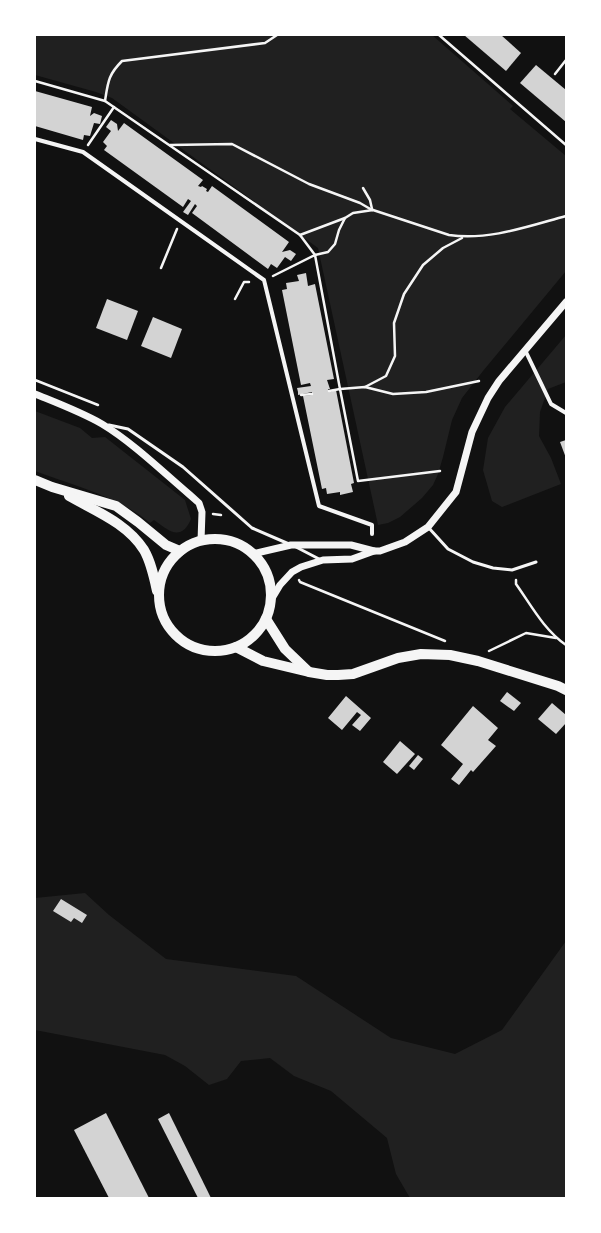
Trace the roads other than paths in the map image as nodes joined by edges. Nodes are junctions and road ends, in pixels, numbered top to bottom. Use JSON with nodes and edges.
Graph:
{"nodes":[{"id":1,"x":35,"y":139,"type":"edge"},
{"id":2,"x":566,"y":302,"type":"edge"},
{"id":3,"x":525,"y":350,"type":"junction"},
{"id":4,"x":35,"y":394,"type":"edge"},
{"id":5,"x":566,"y":413,"type":"edge"},
{"id":6,"x":102,"y":424,"type":"junction"},
{"id":7,"x":35,"y":480,"type":"edge"},
{"id":8,"x":52,"y":486,"type":"junction"},
{"id":9,"x":428,"y":527,"type":"junction"},
{"id":10,"x":372,"y":534,"type":"dead end"},
{"id":11,"x":201,"y":541,"type":"junction"},
{"id":12,"x":291,"y":545,"type":"junction"},
{"id":13,"x":180,"y":551,"type":"junction"},
{"id":14,"x":374,"y":551,"type":"junction"},
{"id":15,"x":252,"y":554,"type":"junction"},
{"id":16,"x":323,"y":560,"type":"junction"},
{"id":17,"x":536,"y":562,"type":"dead end"},
{"id":18,"x":158,"y":597,"type":"junction"},
{"id":19,"x":271,"y":600,"type":"junction"},
{"id":20,"x":266,"y":619,"type":"junction"},
{"id":21,"x":236,"y":647,"type":"junction"},
{"id":22,"x":310,"y":672,"type":"junction"},
{"id":23,"x":566,"y":690,"type":"edge"}],
"edges":[{"from":1,"to":10,"type":"street"},
{"from":2,"to":3,"type":"street"},
{"from":3,"to":5,"type":"street"},
{"from":3,"to":9,"type":"street"},
{"from":4,"to":6,"type":"street"},
{"from":6,"to":11,"type":"street"},
{"from":6,"to":12,"type":"lane"},
{"from":7,"to":8,"type":"main road"},
{"from":8,"to":13,"type":"main road"},
{"from":8,"to":18,"type":"main road"},
{"from":9,"to":14,"type":"street"},
{"from":9,"to":17,"type":"lane"},
{"from":11,"to":13,"type":"main road"},
{"from":11,"to":15,"type":"main road"},
{"from":12,"to":14,"type":"street"},
{"from":12,"to":15,"type":"street"},
{"from":12,"to":16,"type":"lane"},
{"from":13,"to":18,"type":"main road"},
{"from":14,"to":16,"type":"street"},
{"from":15,"to":19,"type":"main road"},
{"from":16,"to":19,"type":"street"},
{"from":18,"to":21,"type":"main road"},
{"from":19,"to":20,"type":"main road"},
{"from":20,"to":21,"type":"main road"},
{"from":20,"to":22,"type":"main road"},
{"from":21,"to":22,"type":"main road"},
{"from":22,"to":23,"type":"main road"}]}
